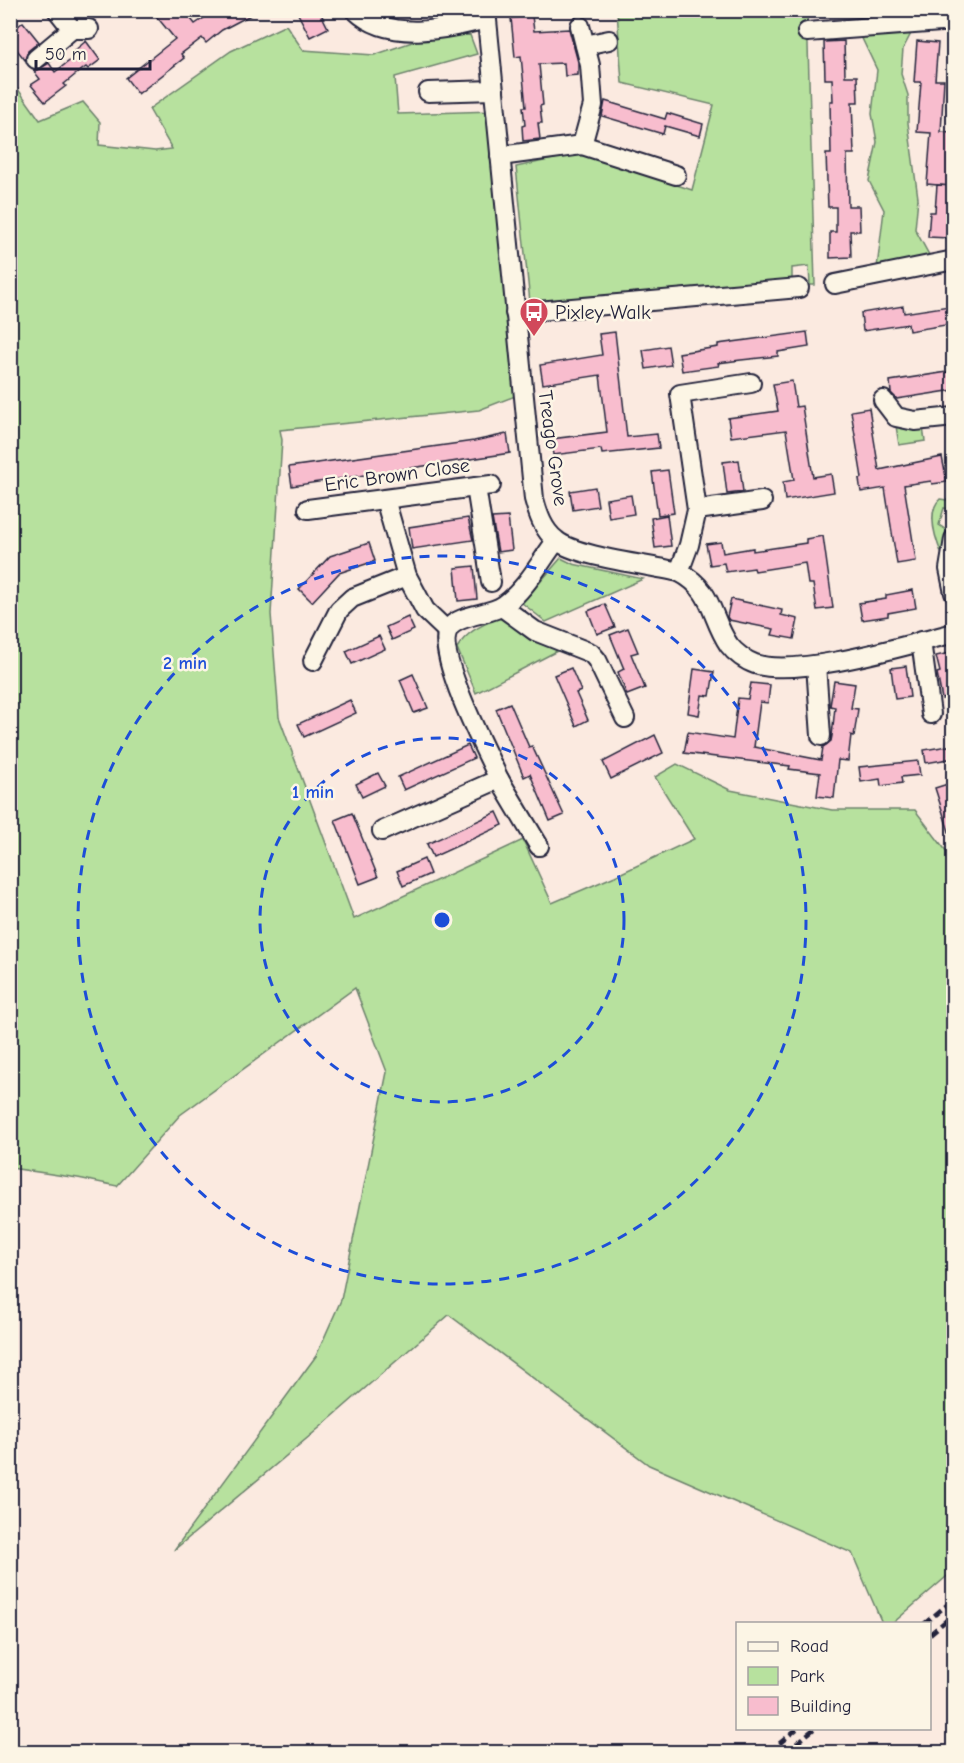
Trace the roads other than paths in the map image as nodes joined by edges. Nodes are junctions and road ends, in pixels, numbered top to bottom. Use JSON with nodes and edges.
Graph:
{"nodes":[{"id":1,"x":57,"y":10,"type":"edge"},
{"id":2,"x":355,"y":10,"type":"edge"},
{"id":3,"x":487,"y":15,"type":"edge"},
{"id":4,"x":931,"y":17,"type":"edge"},
{"id":5,"x":954,"y":21,"type":"edge"},
{"id":6,"x":580,"y":26,"type":"dead end"},
{"id":7,"x":807,"y":32,"type":"dead end"},
{"id":8,"x":609,"y":40,"type":"dead end"},
{"id":9,"x":585,"y":45,"type":"junction"},
{"id":10,"x":36,"y":59,"type":"dead end"},
{"id":11,"x":494,"y":90,"type":"junction"},
{"id":12,"x":428,"y":92,"type":"dead end"},
{"id":13,"x":582,"y":145,"type":"junction"},
{"id":14,"x":500,"y":156,"type":"junction"},
{"id":15,"x":676,"y":176,"type":"dead end"},
{"id":16,"x":954,"y":260,"type":"edge"},
{"id":17,"x":836,"y":284,"type":"dead end"},
{"id":18,"x":799,"y":288,"type":"dead end"},
{"id":19,"x":515,"y":313,"type":"junction"},
{"id":20,"x":751,"y":383,"type":"dead end"},
{"id":21,"x":883,"y":400,"type":"dead end"},
{"id":22,"x":954,"y":417,"type":"edge"},
{"id":23,"x":385,"y":499,"type":"junction"},
{"id":24,"x":762,"y":501,"type":"dead end"},
{"id":25,"x":308,"y":509,"type":"dead end"},
{"id":26,"x":697,"y":510,"type":"junction"},
{"id":27,"x":954,"y":539,"type":"edge"},
{"id":28,"x":556,"y":541,"type":"junction"},
{"id":29,"x":679,"y":572,"type":"junction"},
{"id":30,"x":407,"y":576,"type":"junction"},
{"id":31,"x":491,"y":582,"type":"dead end"},
{"id":32,"x":954,"y":593,"type":"edge"},
{"id":33,"x":502,"y":607,"type":"junction"},
{"id":34,"x":447,"y":631,"type":"junction"},
{"id":35,"x":954,"y":633,"type":"edge"},
{"id":36,"x":921,"y":642,"type":"junction"},
{"id":37,"x":313,"y":661,"type":"dead end"},
{"id":38,"x":816,"y":665,"type":"junction"},
{"id":39,"x":931,"y":714,"type":"dead end"},
{"id":40,"x":625,"y":718,"type":"dead end"},
{"id":41,"x":821,"y":736,"type":"dead end"},
{"id":42,"x":499,"y":779,"type":"junction"},
{"id":43,"x":382,"y":831,"type":"dead end"},
{"id":44,"x":538,"y":846,"type":"dead end"}],
"edges":[{"from":1,"to":10,"type":"street"},
{"from":2,"to":3,"type":"street"},
{"from":3,"to":11,"type":"street","name":"Treago Grove"},
{"from":4,"to":5,"type":"street"},
{"from":4,"to":7,"type":"street"},
{"from":6,"to":9,"type":"street"},
{"from":8,"to":9,"type":"street"},
{"from":9,"to":13,"type":"street"},
{"from":11,"to":12,"type":"street"},
{"from":11,"to":14,"type":"street","name":"Treago Grove"},
{"from":13,"to":14,"type":"street"},
{"from":13,"to":15,"type":"street"},
{"from":14,"to":19,"type":"street","name":"Treago Grove"},
{"from":16,"to":17,"type":"street"},
{"from":18,"to":19,"type":"street"},
{"from":19,"to":28,"type":"street","name":"Treago Grove"},
{"from":20,"to":26,"type":"street"},
{"from":21,"to":22,"type":"street"},
{"from":23,"to":25,"type":"street","name":"Eric Brown Close"},
{"from":23,"to":30,"type":"street"},
{"from":23,"to":31,"type":"street","name":"Eric Brown Close"},
{"from":24,"to":26,"type":"street"},
{"from":26,"to":29,"type":"street"},
{"from":27,"to":32,"type":"street"},
{"from":28,"to":29,"type":"street"},
{"from":28,"to":33,"type":"street"},
{"from":29,"to":38,"type":"street"},
{"from":30,"to":34,"type":"street"},
{"from":30,"to":37,"type":"street"},
{"from":33,"to":34,"type":"street"},
{"from":33,"to":40,"type":"street"},
{"from":34,"to":42,"type":"street"},
{"from":35,"to":36,"type":"street"},
{"from":36,"to":38,"type":"street"},
{"from":36,"to":39,"type":"street"},
{"from":38,"to":41,"type":"street"},
{"from":42,"to":43,"type":"street"},
{"from":42,"to":44,"type":"street"}]}
